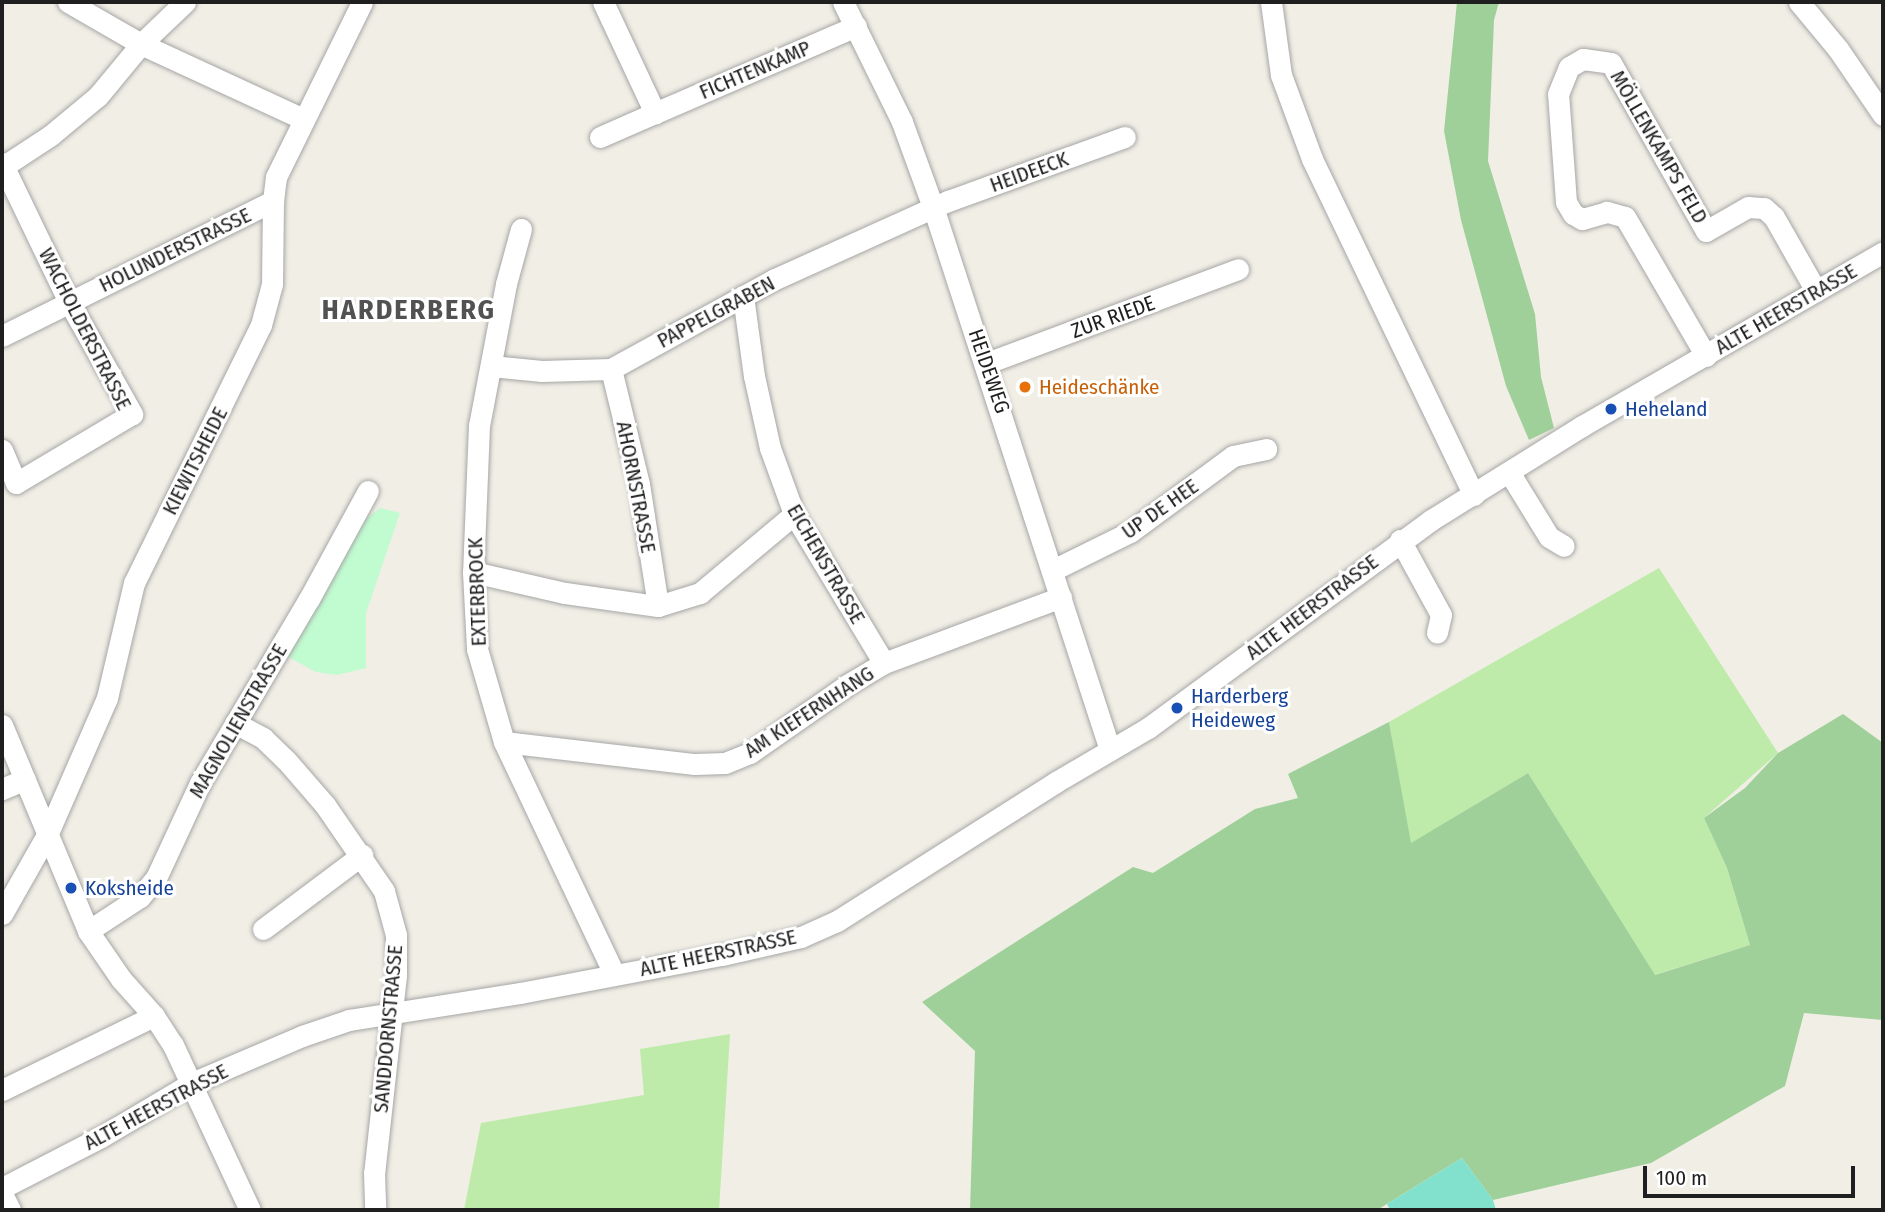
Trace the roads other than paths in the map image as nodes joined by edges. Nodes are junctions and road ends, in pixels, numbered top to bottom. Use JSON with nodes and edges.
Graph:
{"nodes":[{"id":1,"x":68,"y":2,"type":"edge"},
{"id":2,"x":186,"y":2,"type":"edge"},
{"id":3,"x":362,"y":2,"type":"edge"},
{"id":4,"x":603,"y":2,"type":"edge"},
{"id":5,"x":843,"y":2,"type":"edge"},
{"id":6,"x":1271,"y":2,"type":"edge"},
{"id":7,"x":1799,"y":2,"type":"edge"},
{"id":8,"x":856,"y":26,"type":"junction"},
{"id":9,"x":141,"y":44,"type":"junction"},
{"id":10,"x":655,"y":113,"type":"junction"},
{"id":11,"x":1883,"y":115,"type":"edge"},
{"id":12,"x":303,"y":119,"type":"junction"},
{"id":13,"x":600,"y":137,"type":"dead end"},
{"id":14,"x":1125,"y":137,"type":"dead end"},
{"id":15,"x":3,"y":165,"type":"edge"},
{"id":16,"x":272,"y":201,"type":"junction"},
{"id":17,"x":934,"y":210,"type":"junction"},
{"id":18,"x":521,"y":229,"type":"dead end"},
{"id":19,"x":1883,"y":252,"type":"edge"},
{"id":20,"x":1238,"y":269,"type":"dead end"},
{"id":21,"x":1816,"y":291,"type":"junction"},
{"id":22,"x":743,"y":296,"type":"junction"},
{"id":23,"x":69,"y":302,"type":"junction"},
{"id":24,"x":2,"y":336,"type":"edge"},
{"id":25,"x":1706,"y":356,"type":"junction"},
{"id":26,"x":986,"y":363,"type":"junction"},
{"id":27,"x":491,"y":366,"type":"junction"},
{"id":28,"x":611,"y":369,"type":"junction"},
{"id":29,"x":1266,"y":449,"type":"dead end"},
{"id":30,"x":2,"y":450,"type":"edge"},
{"id":31,"x":1509,"y":472,"type":"junction"},
{"id":32,"x":368,"y":491,"type":"dead end"},
{"id":33,"x":1474,"y":495,"type":"junction"},
{"id":34,"x":794,"y":514,"type":"junction"},
{"id":35,"x":1400,"y":540,"type":"junction"},
{"id":36,"x":1564,"y":546,"type":"dead end"},
{"id":37,"x":1053,"y":570,"type":"junction"},
{"id":38,"x":473,"y":572,"type":"junction"},
{"id":39,"x":1061,"y":597,"type":"junction"},
{"id":40,"x":658,"y":606,"type":"junction"},
{"id":41,"x":1437,"y":633,"type":"dead end"},
{"id":42,"x":884,"y":663,"type":"junction"},
{"id":43,"x":235,"y":723,"type":"junction"},
{"id":44,"x":2,"y":725,"type":"edge"},
{"id":45,"x":504,"y":742,"type":"junction"},
{"id":46,"x":1110,"y":750,"type":"junction"},
{"id":47,"x":25,"y":779,"type":"junction"},
{"id":48,"x":2,"y":789,"type":"edge"},
{"id":49,"x":48,"y":833,"type":"junction"},
{"id":50,"x":362,"y":855,"type":"junction"},
{"id":51,"x":2,"y":914,"type":"edge"},
{"id":52,"x":263,"y":929,"type":"dead end"},
{"id":53,"x":88,"y":931,"type":"junction"},
{"id":54,"x":614,"y":974,"type":"junction"},
{"id":55,"x":392,"y":1012,"type":"junction"},
{"id":56,"x":154,"y":1016,"type":"junction"},
{"id":57,"x":192,"y":1083,"type":"junction"},
{"id":58,"x":2,"y":1090,"type":"edge"},
{"id":59,"x":2,"y":1188,"type":"edge"},
{"id":60,"x":2,"y":1194,"type":"edge"},
{"id":61,"x":10,"y":1210,"type":"edge"},
{"id":62,"x":250,"y":1210,"type":"edge"},
{"id":63,"x":374,"y":1210,"type":"edge"}],
"edges":[{"from":1,"to":9,"type":"street"},
{"from":2,"to":9,"type":"street","name":"WACHOLDERSTRASSE"},
{"from":3,"to":12,"type":"street","name":"KIEWITSHEIDE"},
{"from":4,"to":10,"type":"street"},
{"from":5,"to":8,"type":"street","name":"HEIDEWEG"},
{"from":6,"to":33,"type":"street"},
{"from":7,"to":11,"type":"street"},
{"from":8,"to":10,"type":"street","name":"FICHTENKAMP"},
{"from":8,"to":17,"type":"street","name":"HEIDEWEG"},
{"from":9,"to":12,"type":"street"},
{"from":9,"to":15,"type":"street","name":"WACHOLDERSTRASSE"},
{"from":10,"to":13,"type":"street","name":"FICHTENKAMP"},
{"from":12,"to":16,"type":"street","name":"KIEWITSHEIDE"},
{"from":14,"to":17,"type":"street","name":"HEIDEECK"},
{"from":15,"to":23,"type":"street","name":"WACHOLDERSTRASSE"},
{"from":16,"to":23,"type":"street","name":"HOLUNDERSTRASSE"},
{"from":16,"to":49,"type":"street","name":"KIEWITSHEIDE"},
{"from":17,"to":22,"type":"street","name":"PAPPELGRABEN"},
{"from":17,"to":26,"type":"street","name":"HEIDEWEG"},
{"from":18,"to":27,"type":"street","name":"EXTERBROCK"},
{"from":19,"to":21,"type":"street","name":"ALTE HEERSTRASSE"},
{"from":20,"to":26,"type":"street","name":"ZUR RIEDE"},
{"from":21,"to":25,"type":"street","name":"ALTE HEERSTRASSE"},
{"from":21,"to":25,"type":"street","name":"MÖLLENKAMPS FELD"},
{"from":22,"to":28,"type":"street","name":"PAPPELGRABEN"},
{"from":22,"to":34,"type":"street","name":"EICHENSTRASSE"},
{"from":23,"to":24,"type":"street","name":"HOLUNDERSTRASSE"},
{"from":23,"to":30,"type":"street","name":"WACHOLDERSTRASSE"},
{"from":25,"to":31,"type":"street","name":"ALTE HEERSTRASSE"},
{"from":26,"to":37,"type":"street","name":"HEIDEWEG"},
{"from":27,"to":28,"type":"street","name":"PAPPELGRABEN"},
{"from":27,"to":38,"type":"street","name":"EXTERBROCK"},
{"from":28,"to":40,"type":"street","name":"AHORNSTRASSE"},
{"from":29,"to":37,"type":"street","name":"UP DE HEE"},
{"from":31,"to":33,"type":"street","name":"ALTE HEERSTRASSE"},
{"from":31,"to":36,"type":"street"},
{"from":32,"to":43,"type":"street","name":"MAGNOLIENSTRASSE"},
{"from":33,"to":35,"type":"street","name":"ALTE HEERSTRASSE"},
{"from":34,"to":40,"type":"street"},
{"from":34,"to":42,"type":"street","name":"EICHENSTRASSE"},
{"from":35,"to":41,"type":"street","name":"ALTE HEERSTRASSE"},
{"from":35,"to":46,"type":"street","name":"ALTE HEERSTRASSE"},
{"from":37,"to":39,"type":"street","name":"HEIDEWEG"},
{"from":38,"to":40,"type":"street"},
{"from":38,"to":45,"type":"street","name":"EXTERBROCK"},
{"from":39,"to":42,"type":"street","name":"AM KIEFERNHANG"},
{"from":39,"to":46,"type":"street","name":"HEIDEWEG"},
{"from":42,"to":45,"type":"street","name":"AM KIEFERNHANG"},
{"from":43,"to":50,"type":"street","name":"SANDDORNSTRASSE"},
{"from":43,"to":53,"type":"street","name":"MAGNOLIENSTRASSE"},
{"from":44,"to":47,"type":"street"},
{"from":45,"to":54,"type":"street","name":"EXTERBROCK"},
{"from":46,"to":54,"type":"street","name":"ALTE HEERSTRASSE"},
{"from":47,"to":48,"type":"street"},
{"from":47,"to":49,"type":"street"},
{"from":49,"to":51,"type":"street","name":"KIEWITSHEIDE"},
{"from":49,"to":53,"type":"street"},
{"from":50,"to":52,"type":"street"},
{"from":50,"to":55,"type":"street","name":"SANDDORNSTRASSE"},
{"from":53,"to":56,"type":"street"},
{"from":54,"to":55,"type":"street","name":"ALTE HEERSTRASSE"},
{"from":55,"to":57,"type":"street","name":"ALTE HEERSTRASSE"},
{"from":55,"to":63,"type":"street","name":"SANDDORNSTRASSE"},
{"from":56,"to":57,"type":"street"},
{"from":56,"to":58,"type":"street"},
{"from":57,"to":59,"type":"street","name":"ALTE HEERSTRASSE"},
{"from":57,"to":62,"type":"street"},
{"from":60,"to":61,"type":"street"}]}
